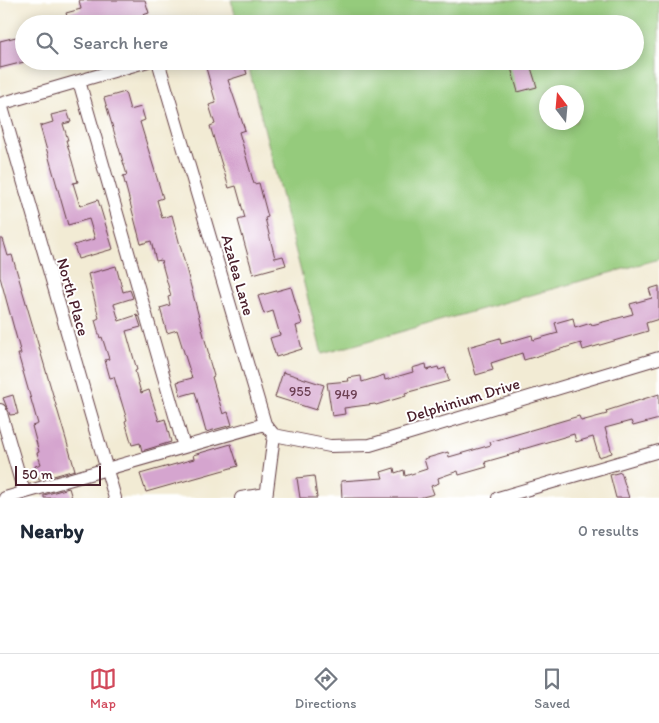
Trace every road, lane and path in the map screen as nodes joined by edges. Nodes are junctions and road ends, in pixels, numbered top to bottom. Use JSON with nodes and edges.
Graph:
{"nodes":[{"id":1,"x":118,"y":70,"type":"edge"},
{"id":2,"x":161,"y":70,"type":"edge"},
{"id":3,"x":79,"y":82,"type":"junction"},
{"id":4,"x":0,"y":104,"type":"edge"},
{"id":5,"x":659,"y":358,"type":"edge"},
{"id":6,"x":0,"y":410,"type":"edge"},
{"id":7,"x":265,"y":424,"type":"junction"},
{"id":8,"x":274,"y":435,"type":"junction"},
{"id":9,"x":184,"y":447,"type":"junction"},
{"id":10,"x":659,"y":452,"type":"edge"},
{"id":11,"x":106,"y":468,"type":"junction"},
{"id":12,"x":24,"y":492,"type":"junction"},
{"id":13,"x":266,"y":496,"type":"edge"},
{"id":14,"x":4,"y":498,"type":"edge"},
{"id":15,"x":115,"y":498,"type":"edge"},
{"id":16,"x":241,"y":498,"type":"edge"},
{"id":17,"x":498,"y":498,"type":"edge"}],
"edges":[{"from":1,"to":3,"type":"street"},
{"from":2,"to":7,"type":"street","name":"Azalea Lane"},
{"from":3,"to":4,"type":"street"},
{"from":3,"to":9,"type":"street"},
{"from":4,"to":11,"type":"street","name":"North Place"},
{"from":5,"to":8,"type":"street","name":"Delphinium Drive"},
{"from":6,"to":12,"type":"street"},
{"from":7,"to":8,"type":"street","name":"Azalea Lane"},
{"from":7,"to":9,"type":"street"},
{"from":8,"to":13,"type":"street"},
{"from":9,"to":11,"type":"street"},
{"from":10,"to":17,"type":"street"},
{"from":11,"to":12,"type":"street"},
{"from":11,"to":15,"type":"street","name":"North Place"},
{"from":12,"to":14,"type":"street"},
{"from":13,"to":16,"type":"street"}]}
